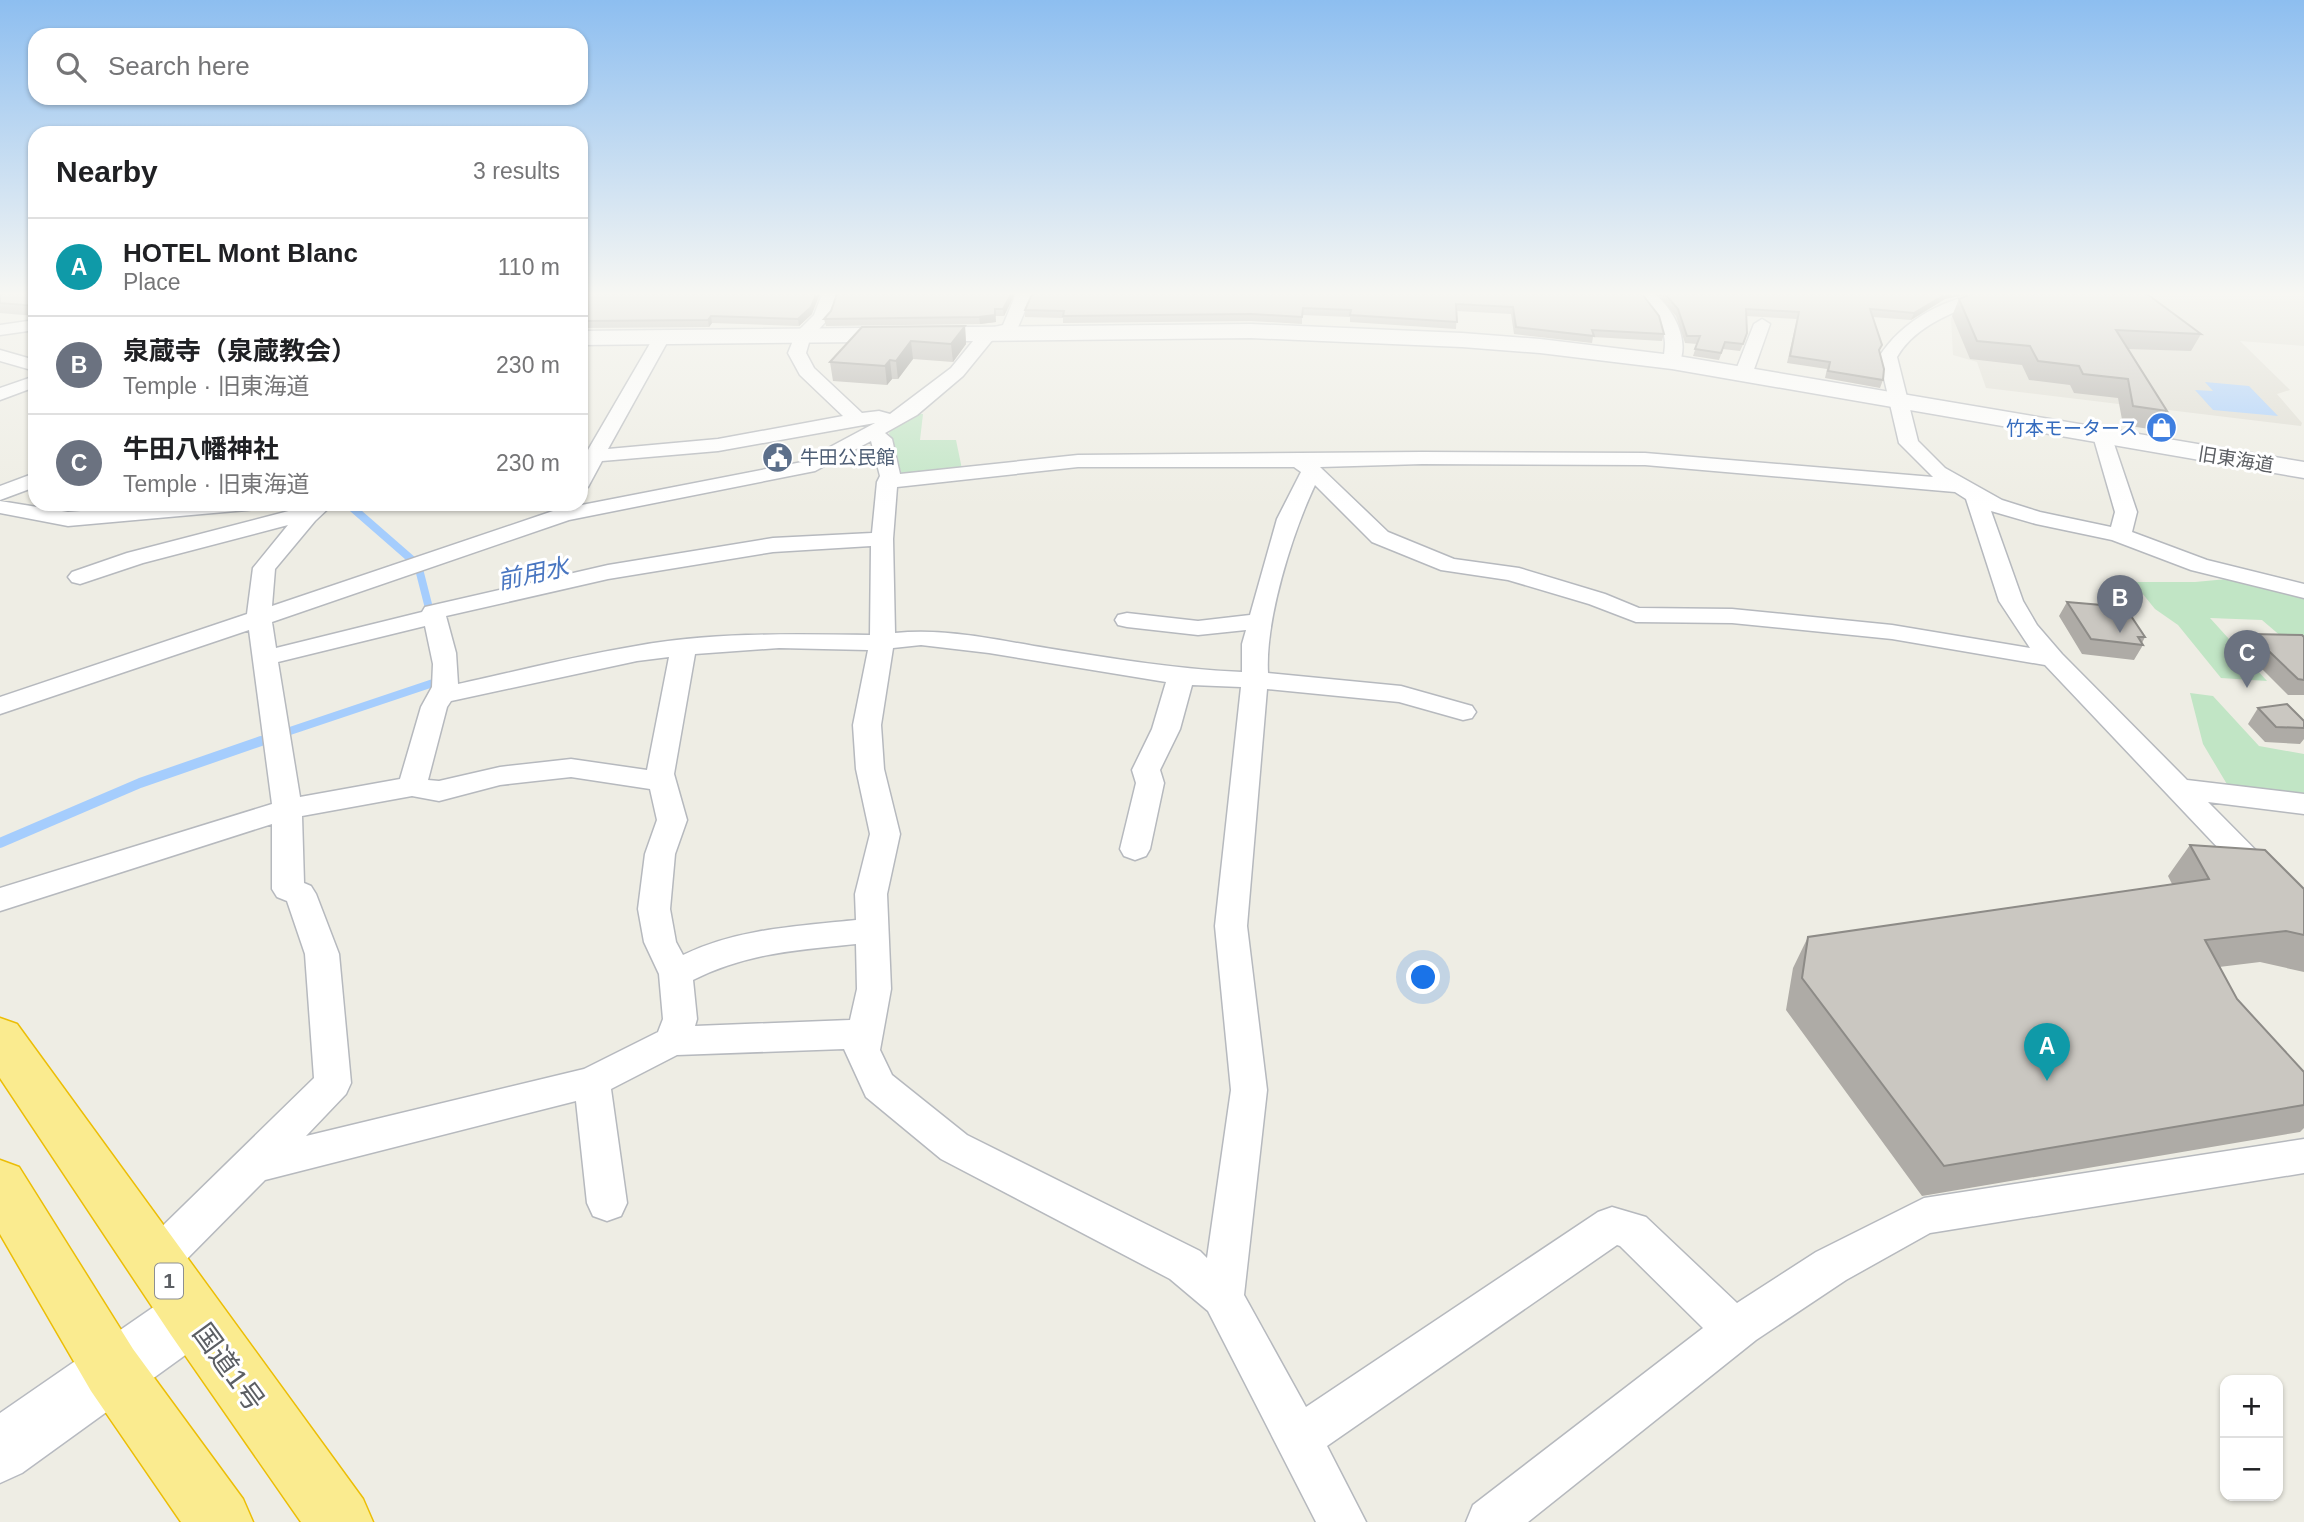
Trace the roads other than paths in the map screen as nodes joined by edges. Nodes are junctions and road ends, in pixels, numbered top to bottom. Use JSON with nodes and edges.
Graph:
{"nodes":[{"id":1,"x":645,"y":365,"type":"edge"},
{"id":2,"x":803,"y":365,"type":"edge"},
{"id":3,"x":963,"y":365,"type":"edge"},
{"id":4,"x":1689,"y":365,"type":"edge"},
{"id":5,"x":1747,"y":365,"type":"edge"},
{"id":6,"x":1890,"y":365,"type":"edge"},
{"id":7,"x":1743,"y":375,"type":"junction"},
{"id":8,"x":28,"y":384,"type":"edge"},
{"id":9,"x":0,"y":394,"type":"edge"},
{"id":10,"x":1899,"y":402,"type":"junction"},
{"id":11,"x":873,"y":425,"type":"junction"},
{"id":12,"x":2104,"y":436,"type":"junction"},
{"id":13,"x":589,"y":456,"type":"edge"},
{"id":14,"x":1306,"y":465,"type":"junction"},
{"id":15,"x":2304,"y":470,"type":"edge"},
{"id":16,"x":28,"y":482,"type":"edge"},
{"id":17,"x":887,"y":482,"type":"junction"},
{"id":18,"x":1968,"y":492,"type":"junction"},
{"id":19,"x":0,"y":494,"type":"edge"},
{"id":20,"x":588,"y":505,"type":"edge"},
{"id":21,"x":0,"y":507,"type":"edge"},
{"id":22,"x":163,"y":511,"type":"edge"},
{"id":23,"x":306,"y":511,"type":"edge"},
{"id":24,"x":314,"y":511,"type":"edge"},
{"id":25,"x":561,"y":511,"type":"edge"},
{"id":26,"x":2120,"y":536,"type":"junction"},
{"id":27,"x":882,"y":539,"type":"junction"},
{"id":28,"x":80,"y":577,"type":"dead end"},
{"id":29,"x":2304,"y":591,"type":"edge"},
{"id":30,"x":259,"y":616,"type":"junction"},
{"id":31,"x":431,"y":616,"type":"junction"},
{"id":32,"x":1127,"y":620,"type":"dead end"},
{"id":33,"x":1260,"y":622,"type":"junction"},
{"id":34,"x":881,"y":642,"type":"junction"},
{"id":35,"x":683,"y":649,"type":"junction"},
{"id":36,"x":265,"y":658,"type":"junction"},
{"id":37,"x":2053,"y":659,"type":"junction"},
{"id":38,"x":1181,"y":677,"type":"junction"},
{"id":39,"x":1255,"y":680,"type":"junction"},
{"id":40,"x":444,"y":695,"type":"junction"},
{"id":41,"x":0,"y":706,"type":"edge"},
{"id":42,"x":1464,"y":712,"type":"dead end"},
{"id":43,"x":662,"y":782,"type":"junction"},
{"id":44,"x":412,"y":787,"type":"junction"},
{"id":45,"x":2179,"y":789,"type":"junction"},
{"id":46,"x":2304,"y":804,"type":"edge"},
{"id":47,"x":287,"y":809,"type":"junction"},
{"id":48,"x":1135,"y":849,"type":"dead end"},
{"id":49,"x":0,"y":900,"type":"edge"},
{"id":50,"x":2304,"y":919,"type":"edge"},
{"id":51,"x":872,"y":930,"type":"junction"},
{"id":52,"x":676,"y":974,"type":"junction"},
{"id":53,"x":866,"y":1034,"type":"junction"},
{"id":54,"x":0,"y":1038,"type":"edge"},
{"id":55,"x":672,"y":1041,"type":"junction"},
{"id":56,"x":592,"y":1082,"type":"junction"},
{"id":57,"x":2304,"y":1156,"type":"edge"},
{"id":58,"x":253,"y":1166,"type":"junction"},
{"id":59,"x":0,"y":1184,"type":"edge"},
{"id":60,"x":607,"y":1203,"type":"dead end"},
{"id":61,"x":156,"y":1261,"type":"junction"},
{"id":62,"x":1223,"y":1297,"type":"junction"},
{"id":63,"x":192,"y":1315,"type":"junction"},
{"id":64,"x":1735,"y":1331,"type":"junction"},
{"id":65,"x":112,"y":1370,"type":"junction"},
{"id":66,"x":1298,"y":1439,"type":"junction"},
{"id":67,"x":0,"y":1451,"type":"edge"},
{"id":68,"x":220,"y":1522,"type":"edge"},
{"id":69,"x":340,"y":1522,"type":"edge"},
{"id":70,"x":1342,"y":1522,"type":"edge"},
{"id":71,"x":1490,"y":1522,"type":"edge"}],
"edges":[{"from":1,"to":13,"type":"street"},
{"from":2,"to":11,"type":"street"},
{"from":3,"to":11,"type":"street"},
{"from":4,"to":7,"type":"street","name":"旧東海道"},
{"from":5,"to":7,"type":"street"},
{"from":6,"to":10,"type":"street"},
{"from":7,"to":10,"type":"street","name":"旧東海道"},
{"from":8,"to":9,"type":"street"},
{"from":10,"to":12,"type":"street","name":"旧東海道"},
{"from":10,"to":18,"type":"street"},
{"from":11,"to":13,"type":"street"},
{"from":11,"to":17,"type":"street"},
{"from":11,"to":20,"type":"street"},
{"from":12,"to":15,"type":"street","name":"旧東海道"},
{"from":12,"to":26,"type":"street"},
{"from":14,"to":17,"type":"street"},
{"from":14,"to":18,"type":"street"},
{"from":14,"to":33,"type":"street"},
{"from":14,"to":37,"type":"street"},
{"from":16,"to":19,"type":"street"},
{"from":17,"to":27,"type":"street"},
{"from":18,"to":26,"type":"street"},
{"from":18,"to":37,"type":"street"},
{"from":21,"to":22,"type":"street"},
{"from":23,"to":28,"type":"street"},
{"from":24,"to":30,"type":"street"},
{"from":25,"to":30,"type":"street"},
{"from":26,"to":29,"type":"street"},
{"from":27,"to":31,"type":"street"},
{"from":27,"to":34,"type":"street"},
{"from":30,"to":36,"type":"street"},
{"from":30,"to":41,"type":"street"},
{"from":31,"to":36,"type":"street"},
{"from":31,"to":40,"type":"street"},
{"from":32,"to":33,"type":"street"},
{"from":33,"to":39,"type":"street"},
{"from":34,"to":35,"type":"street"},
{"from":34,"to":38,"type":"street"},
{"from":34,"to":51,"type":"street"},
{"from":35,"to":40,"type":"street"},
{"from":35,"to":43,"type":"street"},
{"from":36,"to":47,"type":"street"},
{"from":37,"to":45,"type":"street"},
{"from":38,"to":39,"type":"street"},
{"from":38,"to":48,"type":"street"},
{"from":39,"to":42,"type":"street"},
{"from":39,"to":62,"type":"street"},
{"from":40,"to":44,"type":"street"},
{"from":43,"to":44,"type":"street"},
{"from":43,"to":52,"type":"street"},
{"from":44,"to":47,"type":"street"},
{"from":45,"to":46,"type":"street"},
{"from":45,"to":50,"type":"street"},
{"from":47,"to":49,"type":"street"},
{"from":47,"to":58,"type":"street"},
{"from":51,"to":52,"type":"street"},
{"from":51,"to":53,"type":"street"},
{"from":52,"to":55,"type":"street"},
{"from":53,"to":55,"type":"street"},
{"from":53,"to":62,"type":"street"},
{"from":54,"to":61,"type":"highway","name":"国道1号","number":"1"},
{"from":55,"to":56,"type":"street"},
{"from":56,"to":58,"type":"street"},
{"from":56,"to":60,"type":"street"},
{"from":57,"to":64,"type":"street"},
{"from":58,"to":61,"type":"street"},
{"from":59,"to":65,"type":"highway"},
{"from":61,"to":63,"type":"highway","name":"国道1号","number":"1"},
{"from":62,"to":66,"type":"street"},
{"from":63,"to":65,"type":"street"},
{"from":63,"to":69,"type":"highway","name":"国道1号","number":"1"},
{"from":64,"to":66,"type":"street"},
{"from":64,"to":71,"type":"street"},
{"from":65,"to":67,"type":"street"},
{"from":65,"to":68,"type":"highway"},
{"from":66,"to":70,"type":"street"}]}
